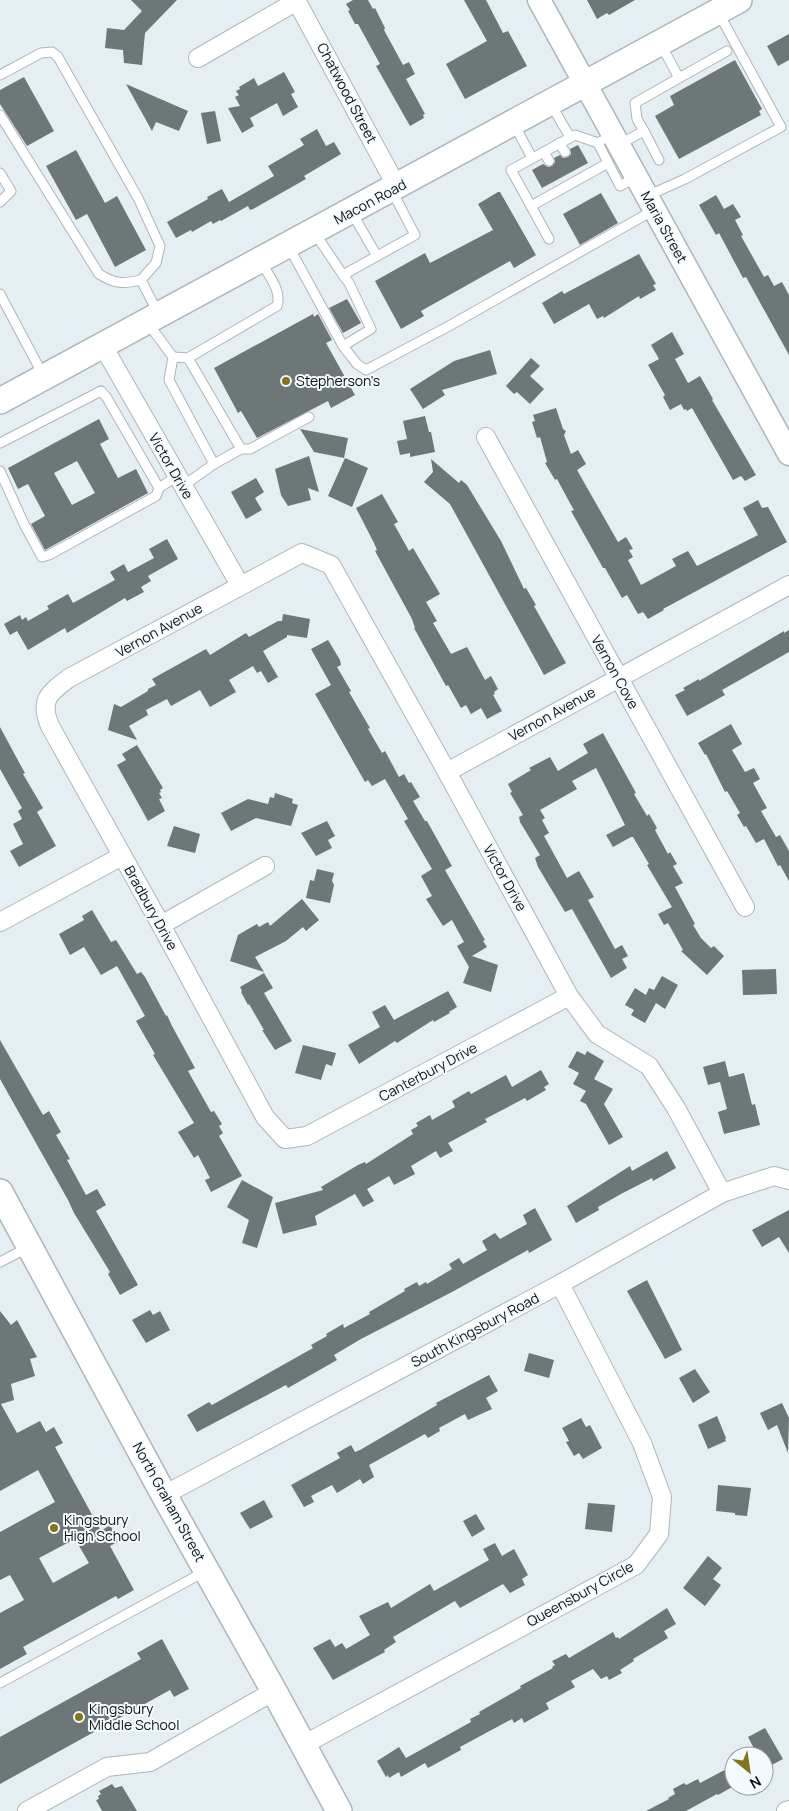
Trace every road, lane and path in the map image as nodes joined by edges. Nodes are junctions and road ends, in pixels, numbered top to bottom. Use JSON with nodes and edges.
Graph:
{"nodes":[{"id":1,"x":539,"y":0,"type":"edge"},
{"id":2,"x":297,"y":1,"type":"edge"},
{"id":3,"x":728,"y":6,"type":"edge"},
{"id":4,"x":660,"y":43,"type":"junction"},
{"id":5,"x":727,"y":51,"type":"dead end"},
{"id":6,"x":198,"y":58,"type":"dead end"},
{"id":7,"x":0,"y":75,"type":"edge"},
{"id":8,"x":679,"y":78,"type":"junction"},
{"id":9,"x":585,"y":84,"type":"junction"},
{"id":10,"x":550,"y":104,"type":"junction"},
{"id":11,"x":0,"y":116,"type":"edge"},
{"id":12,"x":514,"y":123,"type":"junction"},
{"id":13,"x":644,"y":131,"type":"junction"},
{"id":14,"x":570,"y":137,"type":"junction"},
{"id":15,"x":559,"y":143,"type":"junction"},
{"id":16,"x":609,"y":146,"type":"junction"},
{"id":17,"x":544,"y":152,"type":"junction"},
{"id":18,"x":565,"y":152,"type":"dead end"},
{"id":19,"x":532,"y":158,"type":"junction"},
{"id":20,"x":659,"y":160,"type":"dead end"},
{"id":21,"x":549,"y":161,"type":"dead end"},
{"id":22,"x":575,"y":170,"type":"dead end"},
{"id":23,"x":0,"y":173,"type":"edge"},
{"id":24,"x":580,"y":178,"type":"junction"},
{"id":25,"x":559,"y":179,"type":"dead end"},
{"id":26,"x":394,"y":188,"type":"junction"},
{"id":27,"x":564,"y":188,"type":"junction"},
{"id":28,"x":645,"y":194,"type":"junction"},
{"id":29,"x":0,"y":202,"type":"edge"},
{"id":30,"x":531,"y":206,"type":"junction"},
{"id":31,"x":352,"y":211,"type":"junction"},
{"id":32,"x":314,"y":232,"type":"junction"},
{"id":33,"x":549,"y":239,"type":"dead end"},
{"id":34,"x":288,"y":246,"type":"junction"},
{"id":35,"x":377,"y":256,"type":"junction"},
{"id":36,"x":260,"y":260,"type":"junction"},
{"id":37,"x":343,"y":275,"type":"junction"},
{"id":38,"x":141,"y":280,"type":"junction"},
{"id":39,"x":0,"y":294,"type":"edge"},
{"id":40,"x":153,"y":318,"type":"junction"},
{"id":41,"x":103,"y":346,"type":"junction"},
{"id":42,"x":343,"y":346,"type":"junction"},
{"id":43,"x":173,"y":357,"type":"junction"},
{"id":44,"x":188,"y":358,"type":"junction"},
{"id":45,"x":45,"y":377,"type":"junction"},
{"id":46,"x":0,"y":401,"type":"edge"},
{"id":47,"x":309,"y":417,"type":"dead end"},
{"id":48,"x":486,"y":437,"type":"dead end"},
{"id":49,"x":0,"y":443,"type":"edge"},
{"id":50,"x":241,"y":449,"type":"junction"},
{"id":51,"x":789,"y":454,"type":"edge"},
{"id":52,"x":214,"y":464,"type":"junction"},
{"id":53,"x":0,"y":471,"type":"edge"},
{"id":54,"x":180,"y":481,"type":"junction"},
{"id":55,"x":159,"y":488,"type":"junction"},
{"id":56,"x":302,"y":553,"type":"joint"},
{"id":57,"x":789,"y":585,"type":"edge"},
{"id":58,"x":240,"y":586,"type":"junction"},
{"id":59,"x":70,"y":678,"type":"joint"},
{"id":60,"x":619,"y":678,"type":"junction"},
{"id":61,"x":447,"y":772,"type":"junction"},
{"id":62,"x":122,"y":856,"type":"junction"},
{"id":63,"x":265,"y":866,"type":"dead end"},
{"id":64,"x":745,"y":907,"type":"dead end"},
{"id":65,"x":0,"y":922,"type":"edge"},
{"id":66,"x":161,"y":924,"type":"junction"},
{"id":67,"x":569,"y":996,"type":"junction"},
{"id":68,"x":285,"y":1139,"type":"joint"},
{"id":69,"x":789,"y":1180,"type":"edge"},
{"id":70,"x":0,"y":1192,"type":"edge"},
{"id":71,"x":722,"y":1193,"type":"junction"},
{"id":72,"x":29,"y":1246,"type":"junction"},
{"id":73,"x":0,"y":1262,"type":"edge"},
{"id":74,"x":560,"y":1284,"type":"junction"},
{"id":75,"x":164,"y":1495,"type":"junction"},
{"id":76,"x":206,"y":1570,"type":"junction"},
{"id":77,"x":0,"y":1683,"type":"edge"},
{"id":78,"x":274,"y":1691,"type":"junction"},
{"id":79,"x":303,"y":1744,"type":"junction"},
{"id":80,"x":27,"y":1811,"type":"edge"},
{"id":81,"x":339,"y":1811,"type":"edge"}],
"edges":[{"from":1,"to":9,"type":"street","name":"Maria Street"},
{"from":2,"to":6,"type":"street"},
{"from":2,"to":26,"type":"street","name":"Chatwood Street"},
{"from":3,"to":4,"type":"main road","name":"Macon Road"},
{"from":3,"to":28,"type":"lane"},
{"from":4,"to":8,"type":"lane"},
{"from":4,"to":9,"type":"main road","name":"Macon Road"},
{"from":5,"to":8,"type":"lane"},
{"from":7,"to":38,"type":"lane"},
{"from":8,"to":13,"type":"lane"},
{"from":9,"to":10,"type":"main road","name":"Macon Road"},
{"from":9,"to":16,"type":"street","name":"Maria Street"},
{"from":10,"to":12,"type":"main road","name":"Macon Road"},
{"from":10,"to":14,"type":"lane"},
{"from":11,"to":38,"type":"lane"},
{"from":12,"to":19,"type":"lane"},
{"from":12,"to":26,"type":"main road","name":"Macon Road"},
{"from":13,"to":16,"type":"lane"},
{"from":13,"to":20,"type":"lane"},
{"from":14,"to":15,"type":"lane"},
{"from":14,"to":16,"type":"lane"},
{"from":15,"to":17,"type":"lane"},
{"from":15,"to":18,"type":"lane"},
{"from":16,"to":24,"type":"lane"},
{"from":16,"to":28,"type":"street","name":"Maria Street"},
{"from":17,"to":19,"type":"lane"},
{"from":17,"to":21,"type":"lane"},
{"from":19,"to":30,"type":"lane"},
{"from":22,"to":24,"type":"lane"},
{"from":23,"to":29,"type":"lane"},
{"from":24,"to":27,"type":"lane"},
{"from":25,"to":27,"type":"lane"},
{"from":26,"to":31,"type":"main road","name":"Macon Road"},
{"from":26,"to":35,"type":"lane"},
{"from":27,"to":30,"type":"lane"},
{"from":28,"to":42,"type":"lane"},
{"from":28,"to":51,"type":"street","name":"Maria Street"},
{"from":30,"to":33,"type":"lane"},
{"from":31,"to":32,"type":"main road","name":"Macon Road"},
{"from":31,"to":35,"type":"lane"},
{"from":32,"to":34,"type":"main road","name":"Macon Road"},
{"from":32,"to":37,"type":"lane"},
{"from":34,"to":36,"type":"main road","name":"Macon Road"},
{"from":34,"to":42,"type":"lane"},
{"from":35,"to":37,"type":"lane"},
{"from":36,"to":40,"type":"main road","name":"Macon Road"},
{"from":36,"to":44,"type":"lane"},
{"from":37,"to":42,"type":"lane"},
{"from":38,"to":40,"type":"lane"},
{"from":39,"to":45,"type":"lane"},
{"from":40,"to":41,"type":"main road","name":"Macon Road"},
{"from":40,"to":43,"type":"lane"},
{"from":41,"to":45,"type":"main road","name":"Macon Road"},
{"from":41,"to":54,"type":"street","name":"Victor Drive"},
{"from":43,"to":44,"type":"lane"},
{"from":43,"to":52,"type":"lane"},
{"from":44,"to":50,"type":"lane"},
{"from":45,"to":46,"type":"main road","name":"Macon Road"},
{"from":47,"to":50,"type":"lane"},
{"from":48,"to":60,"type":"street","name":"Vernon Cove"},
{"from":49,"to":55,"type":"lane"},
{"from":50,"to":52,"type":"lane"},
{"from":52,"to":54,"type":"lane"},
{"from":53,"to":55,"type":"lane"},
{"from":54,"to":55,"type":"lane"},
{"from":54,"to":58,"type":"street","name":"Victor Drive"},
{"from":56,"to":58,"type":"street","name":"Vernon Avenue"},
{"from":56,"to":61,"type":"street","name":"Victor Drive"},
{"from":57,"to":60,"type":"street","name":"Vernon Avenue"},
{"from":58,"to":59,"type":"street","name":"Vernon Avenue"},
{"from":59,"to":62,"type":"street","name":"Bradbury Drive"},
{"from":60,"to":61,"type":"street","name":"Vernon Avenue"},
{"from":60,"to":64,"type":"street","name":"Vernon Cove"},
{"from":61,"to":67,"type":"street","name":"Victor Drive"},
{"from":62,"to":65,"type":"street"},
{"from":62,"to":66,"type":"street","name":"Bradbury Drive"},
{"from":63,"to":66,"type":"street"},
{"from":66,"to":68,"type":"street","name":"Bradbury Drive"},
{"from":67,"to":68,"type":"street","name":"Canterbury Drive"},
{"from":67,"to":71,"type":"street","name":"Victor Drive"},
{"from":69,"to":71,"type":"street","name":"South Kingsbury Road"},
{"from":70,"to":72,"type":"main road","name":"North Graham Street"},
{"from":71,"to":74,"type":"street","name":"South Kingsbury Road"},
{"from":72,"to":73,"type":"lane"},
{"from":72,"to":75,"type":"main road","name":"North Graham Street"},
{"from":74,"to":75,"type":"street","name":"South Kingsbury Road"},
{"from":74,"to":79,"type":"street","name":"Queensbury Circle"},
{"from":75,"to":76,"type":"main road","name":"North Graham Street"},
{"from":76,"to":77,"type":"lane"},
{"from":76,"to":78,"type":"main road","name":"North Graham Street"},
{"from":78,"to":79,"type":"main road","name":"North Graham Street"},
{"from":78,"to":80,"type":"street"},
{"from":79,"to":81,"type":"main road","name":"North Graham Street"}]}
